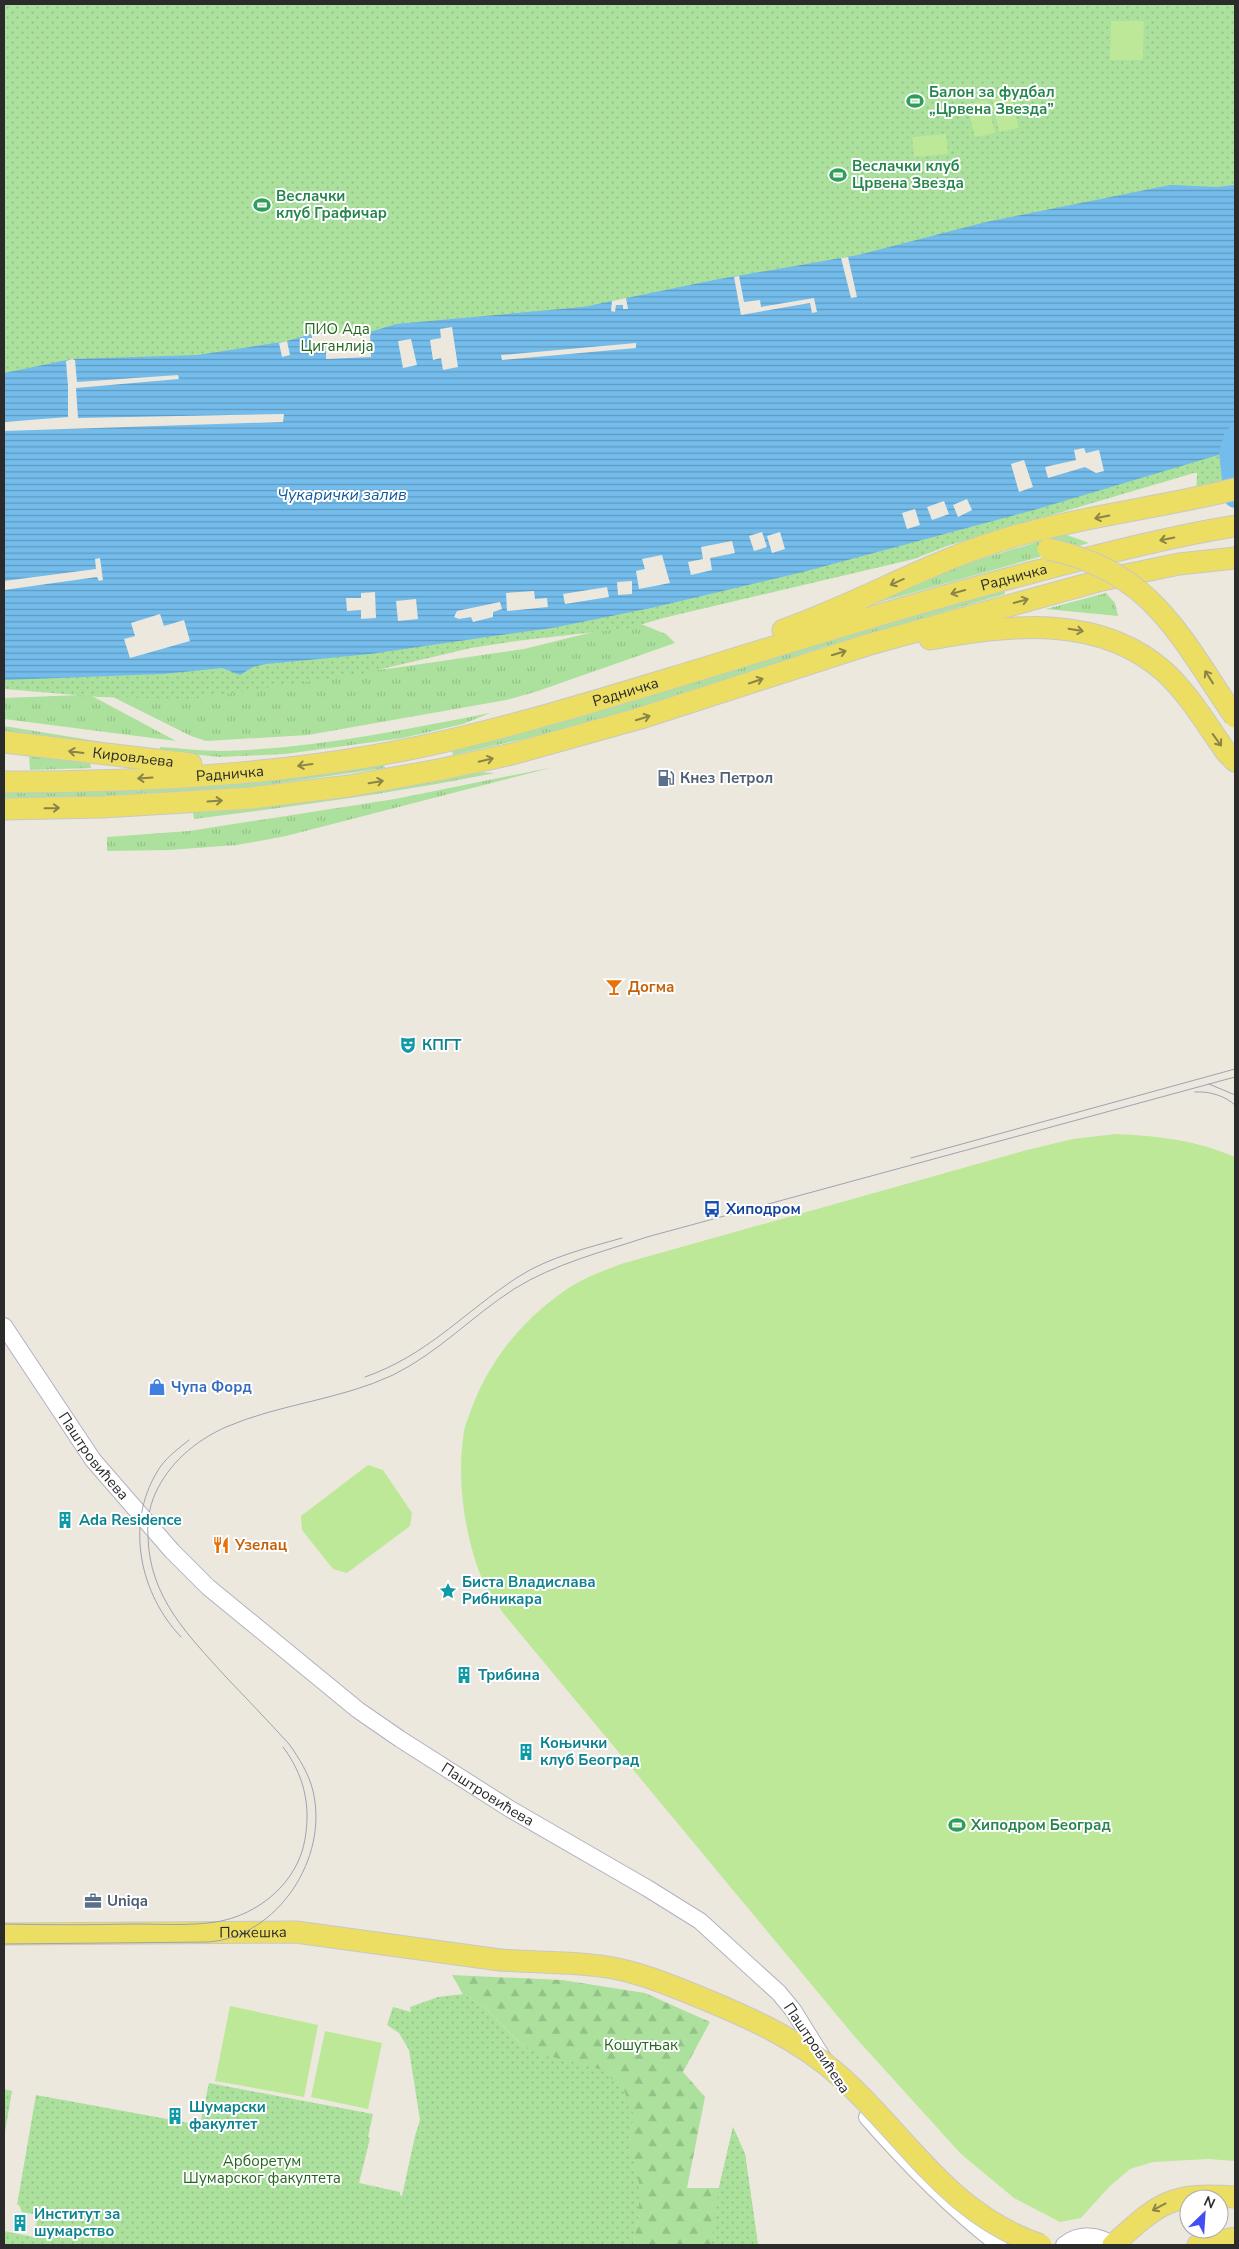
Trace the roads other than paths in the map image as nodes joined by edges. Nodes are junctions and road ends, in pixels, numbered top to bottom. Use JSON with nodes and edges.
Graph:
{"nodes":[{"id":1,"x":1235,"y":489,"type":"edge"},
{"id":2,"x":1235,"y":526,"type":"edge"},
{"id":3,"x":1048,"y":538,"type":"junction"},
{"id":4,"x":1230,"y":558,"type":"edge"},
{"id":5,"x":890,"y":638,"type":"junction"},
{"id":6,"x":548,"y":715,"type":"junction"},
{"id":7,"x":1235,"y":718,"type":"edge"},
{"id":8,"x":4,"y":742,"type":"edge"},
{"id":9,"x":1235,"y":761,"type":"edge"},
{"id":10,"x":264,"y":771,"type":"junction"},
{"id":11,"x":4,"y":782,"type":"edge"},
{"id":12,"x":4,"y":809,"type":"edge"},
{"id":13,"x":4,"y":1326,"type":"edge"},
{"id":14,"x":4,"y":1934,"type":"edge"},
{"id":15,"x":1235,"y":2197,"type":"edge"},
{"id":16,"x":1235,"y":2238,"type":"edge"},
{"id":17,"x":998,"y":2243,"type":"edge"},
{"id":18,"x":1041,"y":2245,"type":"edge"},
{"id":19,"x":1064,"y":2245,"type":"edge"},
{"id":20,"x":1113,"y":2245,"type":"edge"},
{"id":21,"x":1198,"y":2245,"type":"edge"}],
"edges":[{"from":1,"to":3,"type":"main road","one_way":true},
{"from":2,"to":6,"type":"main road","name":"Радничка","one_way":true},
{"from":3,"to":6,"type":"main road","one_way":true},
{"from":7,"to":3,"type":"main road","one_way":true,"bridge":true},
{"from":5,"to":4,"type":"main road","name":"Радничка","one_way":true},
{"from":5,"to":9,"type":"main road","one_way":true},
{"from":12,"to":5,"type":"main road","name":"Радничка","one_way":true},
{"from":6,"to":10,"type":"main road","name":"Радничка","one_way":true},
{"from":10,"to":8,"type":"main road","name":"Кировљева","one_way":true},
{"from":10,"to":11,"type":"main road","name":"Радничка","one_way":true},
{"from":13,"to":17,"type":"street","name":"Паштровићева"},
{"from":14,"to":18,"type":"main road","name":"Пожешка","bridge":true},
{"from":15,"to":20,"type":"main road","one_way":true},
{"from":16,"to":21,"type":"main road"},
{"from":19,"to":20,"type":"street"}]}
